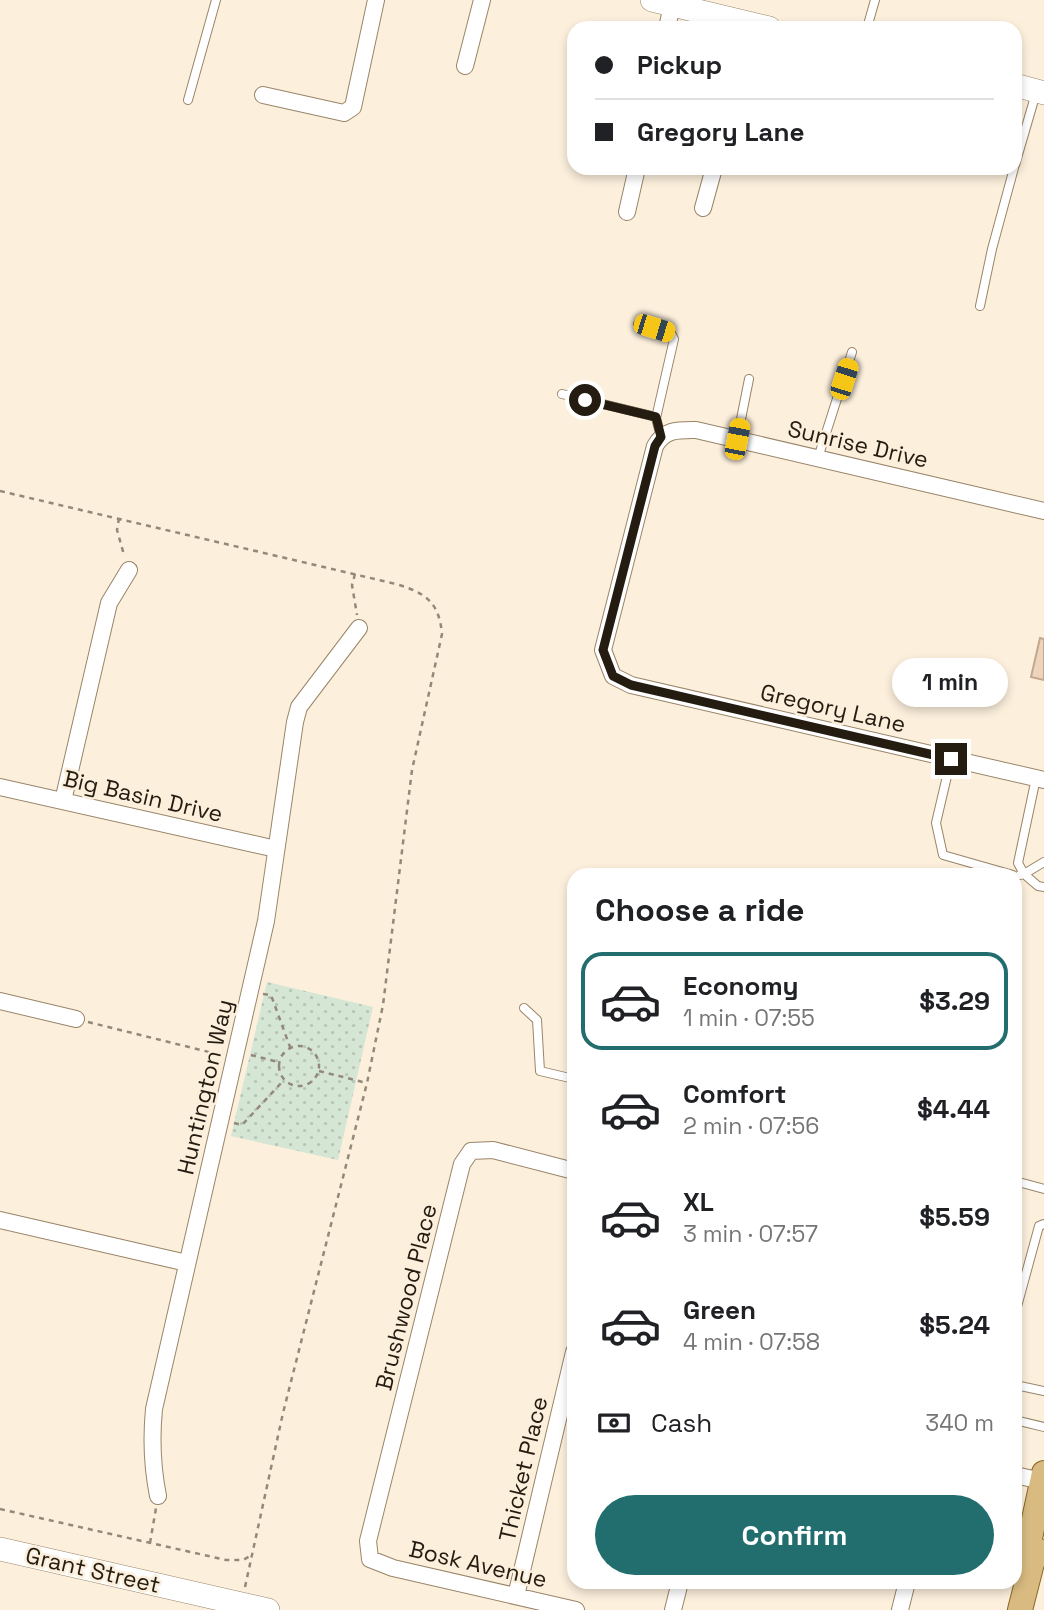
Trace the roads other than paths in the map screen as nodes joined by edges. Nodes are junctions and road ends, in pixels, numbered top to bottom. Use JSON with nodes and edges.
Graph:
{"nodes":[{"id":1,"x":216,"y":0,"type":"edge"},
{"id":2,"x":376,"y":0,"type":"edge"},
{"id":3,"x":482,"y":0,"type":"edge"},
{"id":4,"x":875,"y":0,"type":"edge"},
{"id":5,"x":662,"y":2,"type":"edge"},
{"id":6,"x":666,"y":21,"type":"edge"},
{"id":7,"x":740,"y":21,"type":"edge"},
{"id":8,"x":869,"y":21,"type":"edge"},
{"id":9,"x":465,"y":66,"type":"dead end"},
{"id":10,"x":1032,"y":89,"type":"edge"},
{"id":11,"x":263,"y":95,"type":"dead end"},
{"id":12,"x":188,"y":100,"type":"dead end"},
{"id":13,"x":1022,"y":135,"type":"edge"},
{"id":14,"x":636,"y":175,"type":"edge"},
{"id":15,"x":712,"y":175,"type":"edge"},
{"id":16,"x":1013,"y":175,"type":"edge"},
{"id":17,"x":703,"y":208,"type":"dead end"},
{"id":18,"x":628,"y":212,"type":"dead end"},
{"id":19,"x":980,"y":306,"type":"dead end"},
{"id":20,"x":638,"y":324,"type":"dead end"},
{"id":21,"x":852,"y":352,"type":"dead end"},
{"id":22,"x":749,"y":379,"type":"dead end"},
{"id":23,"x":562,"y":394,"type":"dead end"},
{"id":24,"x":656,"y":417,"type":"junction"},
{"id":25,"x":661,"y":437,"type":"junction"},
{"id":26,"x":737,"y":439,"type":"junction"},
{"id":27,"x":818,"y":458,"type":"junction"},
{"id":28,"x":1044,"y":511,"type":"edge"},
{"id":29,"x":129,"y":570,"type":"road end"},
{"id":30,"x":359,"y":628,"type":"road end"},
{"id":31,"x":951,"y":759,"type":"junction"},
{"id":32,"x":1040,"y":779,"type":"edge"},
{"id":33,"x":0,"y":787,"type":"edge"},
{"id":34,"x":63,"y":801,"type":"junction"},
{"id":35,"x":276,"y":849,"type":"junction"},
{"id":36,"x":1044,"y":862,"type":"edge"},
{"id":37,"x":992,"y":868,"type":"edge"},
{"id":38,"x":1017,"y":868,"type":"edge"},
{"id":39,"x":1022,"y":873,"type":"edge"},
{"id":40,"x":1022,"y":877,"type":"edge"},
{"id":41,"x":1044,"y":887,"type":"edge"},
{"id":42,"x":0,"y":1001,"type":"edge"},
{"id":43,"x":524,"y":1008,"type":"dead end"},
{"id":44,"x":76,"y":1019,"type":"road end"},
{"id":45,"x":567,"y":1077,"type":"edge"},
{"id":46,"x":567,"y":1169,"type":"edge"},
{"id":47,"x":1022,"y":1183,"type":"edge"},
{"id":48,"x":1044,"y":1189,"type":"edge"},
{"id":49,"x":0,"y":1220,"type":"edge"},
{"id":50,"x":1044,"y":1224,"type":"edge"},
{"id":51,"x":187,"y":1263,"type":"junction"},
{"id":52,"x":1022,"y":1288,"type":"edge"},
{"id":53,"x":567,"y":1382,"type":"edge"},
{"id":54,"x":1022,"y":1386,"type":"edge"},
{"id":55,"x":1044,"y":1391,"type":"edge"},
{"id":56,"x":1022,"y":1422,"type":"edge"},
{"id":57,"x":1044,"y":1427,"type":"edge"},
{"id":58,"x":1022,"y":1476,"type":"edge"},
{"id":59,"x":1043,"y":1477,"type":"edge"},
{"id":60,"x":158,"y":1496,"type":"road end"},
{"id":61,"x":0,"y":1549,"type":"edge"},
{"id":62,"x":1040,"y":1557,"type":"edge"},
{"id":63,"x":370,"y":1559,"type":"joint"},
{"id":64,"x":678,"y":1589,"type":"edge"},
{"id":65,"x":905,"y":1589,"type":"edge"},
{"id":66,"x":516,"y":1597,"type":"junction"},
{"id":67,"x":268,"y":1610,"type":"edge"},
{"id":68,"x":576,"y":1610,"type":"edge"},
{"id":69,"x":673,"y":1610,"type":"edge"},
{"id":70,"x":900,"y":1610,"type":"edge"},
{"id":71,"x":1020,"y":1610,"type":"edge"}],
"edges":[{"from":1,"to":12,"type":"lane"},
{"from":2,"to":11,"type":"street"},
{"from":3,"to":9,"type":"street"},
{"from":4,"to":8,"type":"lane"},
{"from":5,"to":6,"type":"street"},
{"from":5,"to":7,"type":"street"},
{"from":10,"to":13,"type":"lane"},
{"from":14,"to":18,"type":"street"},
{"from":15,"to":17,"type":"street"},
{"from":16,"to":19,"type":"lane"},
{"from":20,"to":24,"type":"lane"},
{"from":21,"to":27,"type":"lane"},
{"from":22,"to":26,"type":"lane"},
{"from":23,"to":24,"type":"lane"},
{"from":24,"to":25,"type":"lane"},
{"from":25,"to":26,"type":"street","name":"Sunrise Drive"},
{"from":25,"to":31,"type":"street","name":"Gregory Lane"},
{"from":26,"to":27,"type":"street","name":"Sunrise Drive"},
{"from":27,"to":28,"type":"street","name":"Sunrise Drive"},
{"from":29,"to":34,"type":"street"},
{"from":30,"to":35,"type":"street","name":"Huntington Way"},
{"from":31,"to":32,"type":"street","name":"Gregory Lane"},
{"from":31,"to":37,"type":"lane"},
{"from":32,"to":38,"type":"lane"},
{"from":33,"to":34,"type":"street","name":"Big Basin Drive"},
{"from":34,"to":35,"type":"street","name":"Big Basin Drive"},
{"from":35,"to":51,"type":"street","name":"Huntington Way"},
{"from":36,"to":39,"type":"lane"},
{"from":40,"to":41,"type":"lane"},
{"from":42,"to":44,"type":"street"},
{"from":43,"to":45,"type":"lane"},
{"from":46,"to":63,"type":"street","name":"Brushwood Place"},
{"from":47,"to":48,"type":"lane"},
{"from":49,"to":51,"type":"street"},
{"from":50,"to":52,"type":"lane"},
{"from":51,"to":60,"type":"street","name":"Huntington Way"},
{"from":53,"to":66,"type":"street","name":"Thicket Place"},
{"from":54,"to":55,"type":"lane"},
{"from":56,"to":57,"type":"lane"},
{"from":58,"to":59,"type":"street"},
{"from":59,"to":62,"type":"main road"},
{"from":61,"to":67,"type":"street","name":"Grant Street"},
{"from":62,"to":71,"type":"main road"},
{"from":63,"to":66,"type":"street","name":"Bosk Avenue"},
{"from":64,"to":69,"type":"street"},
{"from":65,"to":70,"type":"street"},
{"from":66,"to":68,"type":"street","name":"Bosk Avenue"}]}
